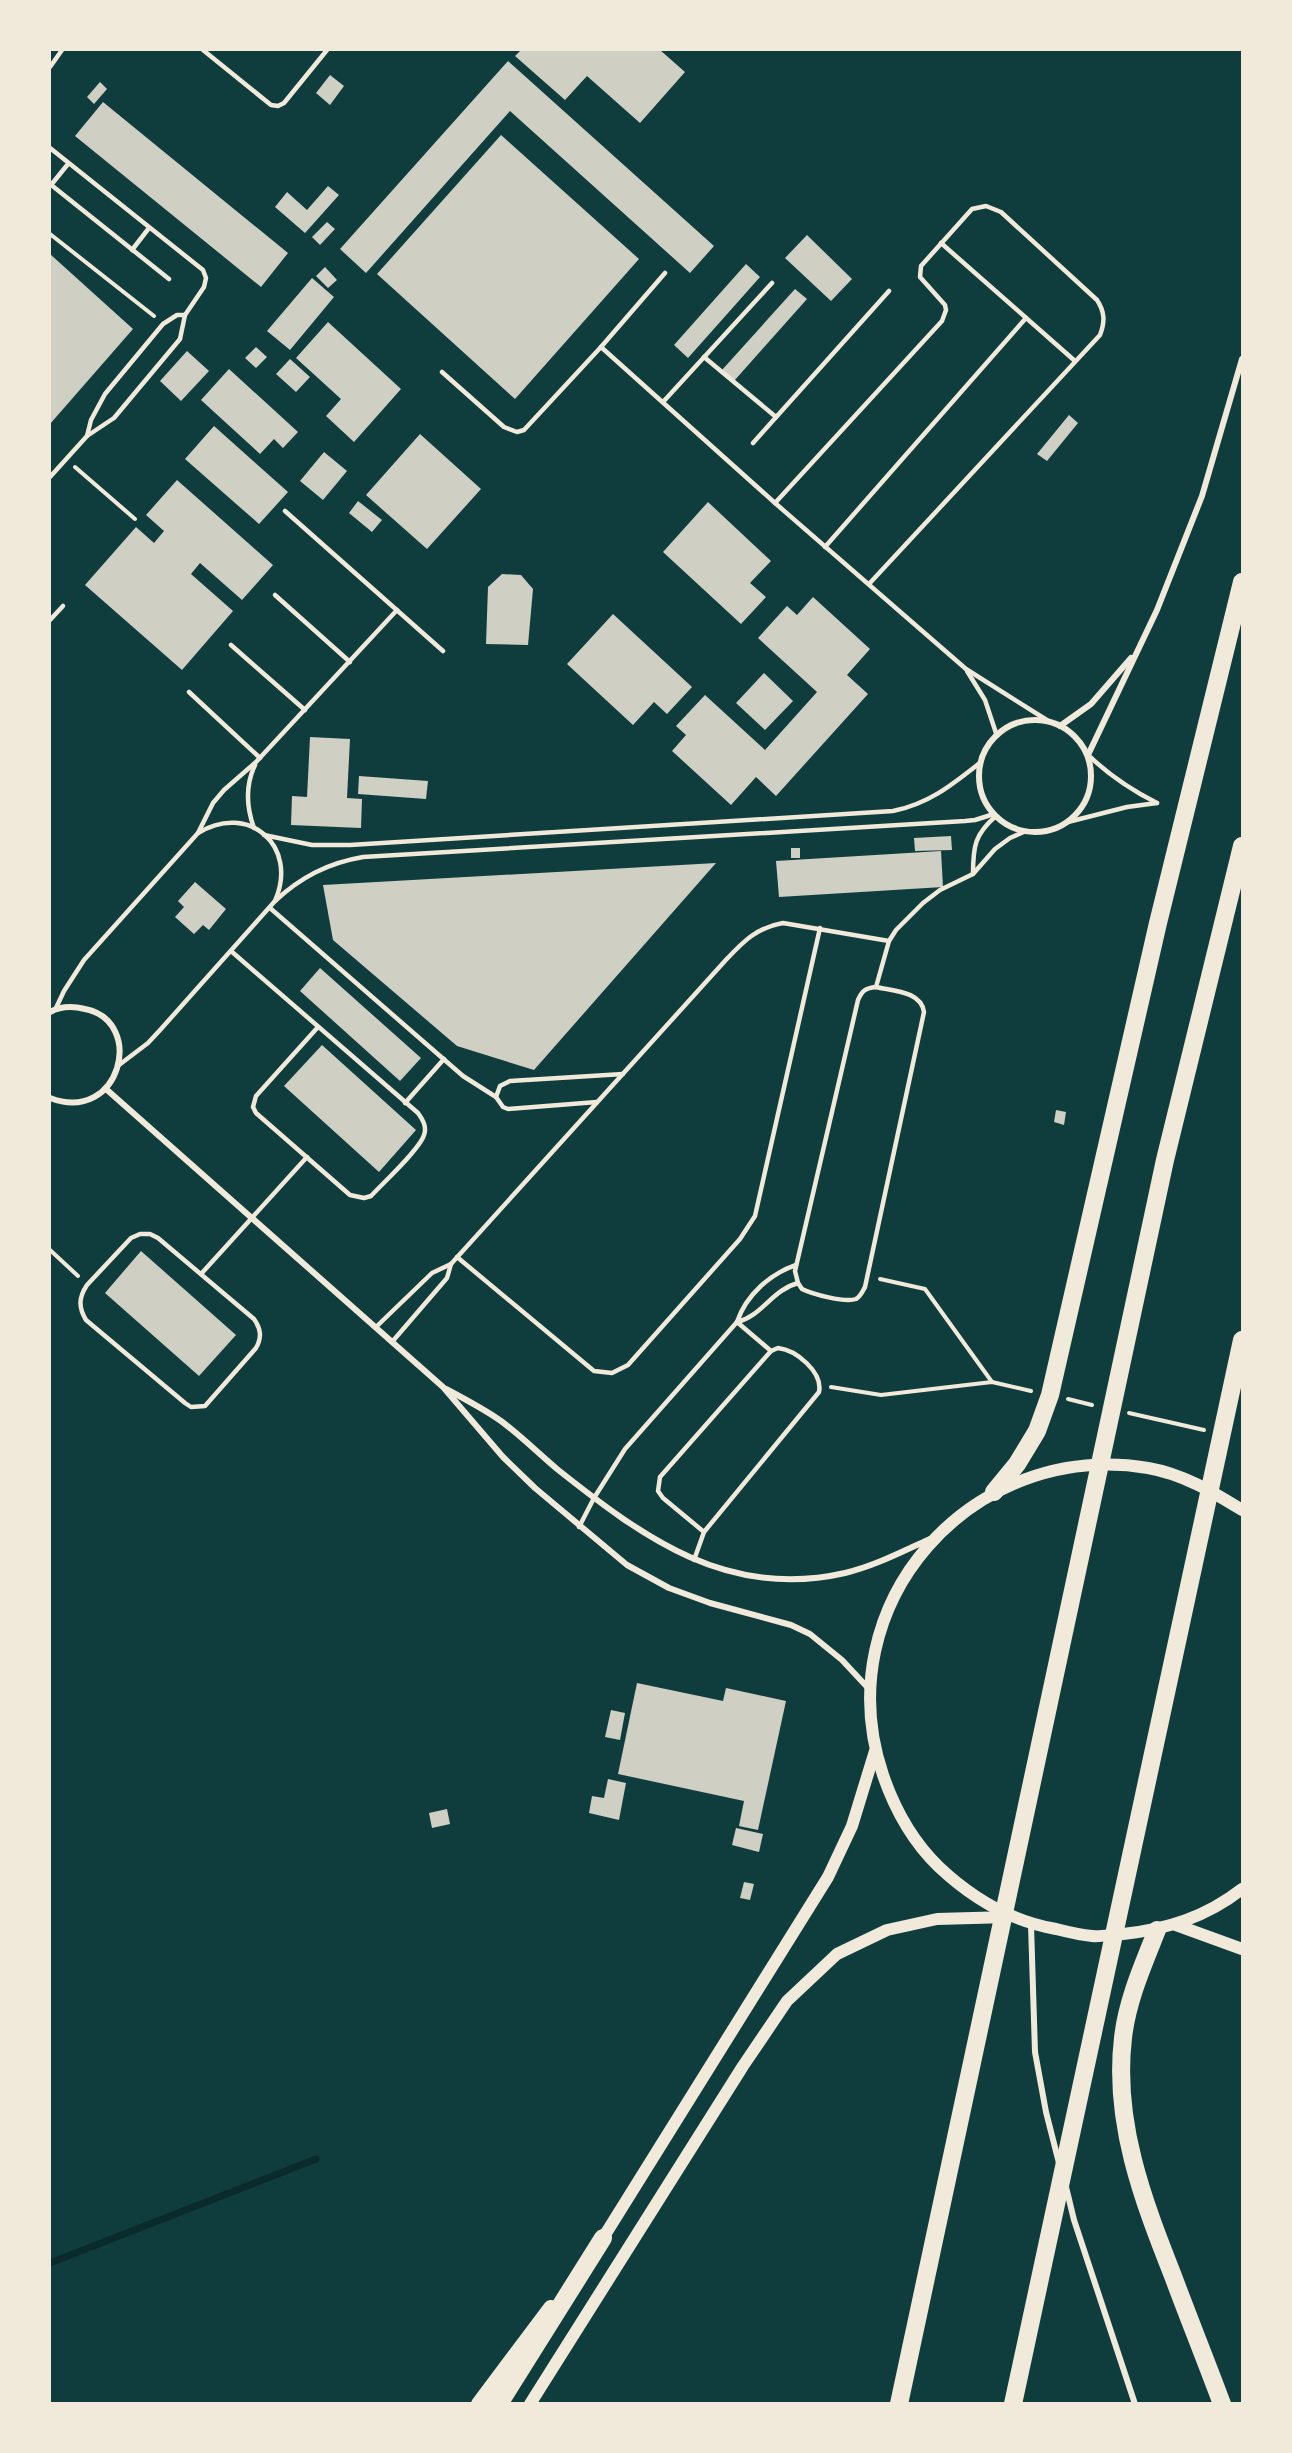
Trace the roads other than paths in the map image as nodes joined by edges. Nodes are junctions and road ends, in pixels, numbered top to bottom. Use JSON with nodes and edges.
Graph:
{"nodes":[{"id":1,"x":62,"y":50,"type":"edge"},
{"id":2,"x":203,"y":50,"type":"edge"},
{"id":3,"x":327,"y":50,"type":"edge"},
{"id":4,"x":50,"y":67,"type":"edge"},
{"id":5,"x":50,"y":148,"type":"edge"},
{"id":6,"x":68,"y":164,"type":"junction"},
{"id":7,"x":50,"y":185,"type":"edge"},
{"id":8,"x":149,"y":228,"type":"junction"},
{"id":9,"x":942,"y":243,"type":"junction"},
{"id":10,"x":132,"y":250,"type":"junction"},
{"id":11,"x":664,"y":273,"type":"dead end"},
{"id":12,"x":169,"y":279,"type":"dead end"},
{"id":13,"x":772,"y":283,"type":"dead end"},
{"id":14,"x":889,"y":291,"type":"dead end"},
{"id":15,"x":185,"y":315,"type":"junction"},
{"id":16,"x":1026,"y":318,"type":"junction"},
{"id":17,"x":601,"y":347,"type":"junction"},
{"id":18,"x":704,"y":357,"type":"junction"},
{"id":19,"x":1242,"y":359,"type":"edge"},
{"id":20,"x":1075,"y":361,"type":"junction"},
{"id":21,"x":442,"y":372,"type":"dead end"},
{"id":22,"x":663,"y":402,"type":"junction"},
{"id":23,"x":776,"y":417,"type":"junction"},
{"id":24,"x":87,"y":436,"type":"junction"},
{"id":25,"x":753,"y":443,"type":"dead end"},
{"id":26,"x":50,"y":477,"type":"edge"},
{"id":27,"x":775,"y":503,"type":"junction"},
{"id":28,"x":285,"y":511,"type":"dead end"},
{"id":29,"x":825,"y":547,"type":"junction"},
{"id":30,"x":1242,"y":582,"type":"edge"},
{"id":31,"x":869,"y":584,"type":"junction"},
{"id":32,"x":275,"y":595,"type":"dead end"},
{"id":33,"x":63,"y":606,"type":"dead end"},
{"id":34,"x":397,"y":610,"type":"junction"},
{"id":35,"x":50,"y":620,"type":"edge"},
{"id":36,"x":231,"y":645,"type":"dead end"},
{"id":37,"x":443,"y":651,"type":"dead end"},
{"id":38,"x":1137,"y":651,"type":"junction"},
{"id":39,"x":350,"y":662,"type":"junction"},
{"id":40,"x":966,"y":669,"type":"junction"},
{"id":41,"x":189,"y":692,"type":"dead end"},
{"id":42,"x":305,"y":710,"type":"junction"},
{"id":43,"x":1050,"y":722,"type":"junction"},
{"id":44,"x":1060,"y":726,"type":"junction"},
{"id":45,"x":997,"y":736,"type":"junction"},
{"id":46,"x":1088,"y":755,"type":"junction"},
{"id":47,"x":258,"y":760,"type":"junction"},
{"id":48,"x":981,"y":762,"type":"junction"},
{"id":49,"x":995,"y":815,"type":"junction"},
{"id":50,"x":1068,"y":822,"type":"junction"},
{"id":51,"x":254,"y":828,"type":"junction"},
{"id":52,"x":1026,"y":831,"type":"junction"},
{"id":53,"x":198,"y":833,"type":"junction"},
{"id":54,"x":264,"y":835,"type":"junction"},
{"id":55,"x":1242,"y":846,"type":"edge"},
{"id":56,"x":973,"y":874,"type":"junction"},
{"id":57,"x":275,"y":901,"type":"junction"},
{"id":58,"x":270,"y":908,"type":"junction"},
{"id":59,"x":820,"y":928,"type":"junction"},
{"id":60,"x":889,"y":941,"type":"junction"},
{"id":61,"x":231,"y":951,"type":"junction"},
{"id":62,"x":876,"y":987,"type":"junction"},
{"id":63,"x":56,"y":1008,"type":"junction"},
{"id":64,"x":50,"y":1012,"type":"edge"},
{"id":65,"x":318,"y":1027,"type":"junction"},
{"id":66,"x":444,"y":1059,"type":"junction"},
{"id":67,"x":119,"y":1065,"type":"junction"},
{"id":68,"x":622,"y":1074,"type":"junction"},
{"id":69,"x":106,"y":1089,"type":"junction"},
{"id":70,"x":496,"y":1097,"type":"junction"},
{"id":71,"x":50,"y":1098,"type":"edge"},
{"id":72,"x":598,"y":1102,"type":"junction"},
{"id":73,"x":405,"y":1103,"type":"junction"},
{"id":74,"x":307,"y":1157,"type":"junction"},
{"id":75,"x":252,"y":1217,"type":"junction"},
{"id":76,"x":458,"y":1257,"type":"junction"},
{"id":77,"x":451,"y":1264,"type":"junction"},
{"id":78,"x":796,"y":1265,"type":"junction"},
{"id":79,"x":201,"y":1274,"type":"junction"},
{"id":80,"x":798,"y":1283,"type":"junction"},
{"id":81,"x":737,"y":1322,"type":"junction"},
{"id":82,"x":375,"y":1327,"type":"junction"},
{"id":83,"x":1242,"y":1340,"type":"edge"},
{"id":84,"x":392,"y":1342,"type":"junction"},
{"id":85,"x":771,"y":1351,"type":"junction"},
{"id":86,"x":443,"y":1388,"type":"junction"},
{"id":87,"x":994,"y":1492,"type":"junction"},
{"id":88,"x":594,"y":1498,"type":"junction"},
{"id":89,"x":1242,"y":1510,"type":"edge"},
{"id":90,"x":579,"y":1527,"type":"junction"},
{"id":91,"x":704,"y":1532,"type":"junction"},
{"id":92,"x":934,"y":1538,"type":"junction"},
{"id":93,"x":694,"y":1560,"type":"junction"},
{"id":94,"x":869,"y":1689,"type":"junction"},
{"id":95,"x":875,"y":1751,"type":"junction"},
{"id":96,"x":1242,"y":1889,"type":"edge"},
{"id":97,"x":1010,"y":1917,"type":"junction"},
{"id":98,"x":1031,"y":1925,"type":"junction"},
{"id":99,"x":1176,"y":1925,"type":"junction"},
{"id":100,"x":1157,"y":1930,"type":"junction"},
{"id":101,"x":1242,"y":1949,"type":"edge"},
{"id":102,"x":603,"y":2238,"type":"junction"},
{"id":103,"x":479,"y":2403,"type":"edge"},
{"id":104,"x":499,"y":2403,"type":"edge"},
{"id":105,"x":530,"y":2403,"type":"edge"},
{"id":106,"x":899,"y":2403,"type":"edge"},
{"id":107,"x":1013,"y":2403,"type":"edge"},
{"id":108,"x":1135,"y":2403,"type":"edge"},
{"id":109,"x":1222,"y":2403,"type":"edge"}],
"edges":[{"from":1,"to":4,"type":"lane"},
{"from":2,"to":3,"type":"lane"},
{"from":5,"to":6,"type":"lane"},
{"from":6,"to":7,"type":"lane"},
{"from":6,"to":8,"type":"lane"},
{"from":7,"to":10,"type":"lane"},
{"from":8,"to":10,"type":"lane"},
{"from":8,"to":15,"type":"lane"},
{"from":9,"to":16,"type":"lane"},
{"from":9,"to":20,"type":"lane"},
{"from":9,"to":27,"type":"lane"},
{"from":10,"to":12,"type":"lane"},
{"from":11,"to":17,"type":"lane"},
{"from":13,"to":18,"type":"lane"},
{"from":14,"to":23,"type":"lane"},
{"from":15,"to":24,"type":"lane"},
{"from":15,"to":24,"type":"lane"},
{"from":16,"to":20,"type":"lane"},
{"from":16,"to":29,"type":"lane"},
{"from":17,"to":21,"type":"lane"},
{"from":17,"to":22,"type":"lane"},
{"from":18,"to":22,"type":"lane"},
{"from":18,"to":23,"type":"lane"},
{"from":19,"to":38,"type":"street"},
{"from":20,"to":31,"type":"lane"},
{"from":22,"to":27,"type":"lane"},
{"from":23,"to":25,"type":"lane"},
{"from":24,"to":26,"type":"lane"},
{"from":27,"to":29,"type":"lane"},
{"from":28,"to":34,"type":"lane"},
{"from":29,"to":31,"type":"lane"},
{"from":30,"to":87,"type":"highway"},
{"from":31,"to":40,"type":"lane"},
{"from":32,"to":39,"type":"lane"},
{"from":33,"to":35,"type":"lane"},
{"from":34,"to":37,"type":"lane"},
{"from":34,"to":39,"type":"lane"},
{"from":36,"to":42,"type":"lane"},
{"from":38,"to":44,"type":"street"},
{"from":38,"to":46,"type":"street"},
{"from":39,"to":42,"type":"lane"},
{"from":40,"to":43,"type":"lane"},
{"from":40,"to":45,"type":"lane"},
{"from":41,"to":47,"type":"lane"},
{"from":42,"to":47,"type":"lane"},
{"from":43,"to":44,"type":"street"},
{"from":43,"to":45,"type":"street"},
{"from":44,"to":46,"type":"street"},
{"from":45,"to":48,"type":"street"},
{"from":46,"to":50,"type":"street"},
{"from":46,"to":50,"type":"lane"},
{"from":47,"to":51,"type":"lane"},
{"from":47,"to":53,"type":"lane"},
{"from":48,"to":49,"type":"street"},
{"from":48,"to":54,"type":"lane"},
{"from":49,"to":52,"type":"street"},
{"from":49,"to":56,"type":"lane"},
{"from":49,"to":57,"type":"lane"},
{"from":50,"to":52,"type":"street"},
{"from":51,"to":53,"type":"lane"},
{"from":51,"to":54,"type":"lane"},
{"from":52,"to":56,"type":"lane"},
{"from":53,"to":63,"type":"lane"},
{"from":54,"to":57,"type":"lane"},
{"from":55,"to":106,"type":"highway"},
{"from":56,"to":60,"type":"lane"},
{"from":57,"to":58,"type":"lane"},
{"from":58,"to":61,"type":"lane"},
{"from":58,"to":66,"type":"lane"},
{"from":59,"to":60,"type":"lane"},
{"from":59,"to":68,"type":"lane"},
{"from":59,"to":76,"type":"lane"},
{"from":60,"to":62,"type":"lane"},
{"from":61,"to":65,"type":"lane"},
{"from":61,"to":67,"type":"lane"},
{"from":62,"to":78,"type":"lane"},
{"from":62,"to":80,"type":"lane"},
{"from":63,"to":64,"type":"street"},
{"from":63,"to":67,"type":"street"},
{"from":65,"to":73,"type":"lane"},
{"from":65,"to":74,"type":"lane"},
{"from":66,"to":70,"type":"lane"},
{"from":66,"to":73,"type":"lane"},
{"from":67,"to":69,"type":"street"},
{"from":68,"to":70,"type":"lane"},
{"from":68,"to":72,"type":"lane"},
{"from":69,"to":71,"type":"street"},
{"from":69,"to":75,"type":"street"},
{"from":70,"to":72,"type":"lane"},
{"from":72,"to":76,"type":"lane"},
{"from":73,"to":74,"type":"lane"},
{"from":74,"to":75,"type":"lane"},
{"from":75,"to":79,"type":"lane"},
{"from":75,"to":82,"type":"street"},
{"from":76,"to":77,"type":"lane"},
{"from":77,"to":82,"type":"lane"},
{"from":77,"to":84,"type":"lane"},
{"from":78,"to":80,"type":"lane"},
{"from":78,"to":81,"type":"lane"},
{"from":79,"to":79,"type":"lane"},
{"from":80,"to":81,"type":"lane"},
{"from":81,"to":85,"type":"lane"},
{"from":81,"to":88,"type":"lane"},
{"from":82,"to":84,"type":"street"},
{"from":83,"to":107,"type":"highway"},
{"from":84,"to":86,"type":"street"},
{"from":85,"to":91,"type":"lane"},
{"from":85,"to":91,"type":"lane"},
{"from":86,"to":88,"type":"street"},
{"from":86,"to":90,"type":"street"},
{"from":87,"to":89,"type":"main road"},
{"from":87,"to":92,"type":"main road"},
{"from":88,"to":90,"type":"lane"},
{"from":88,"to":93,"type":"street"},
{"from":90,"to":94,"type":"street"},
{"from":91,"to":93,"type":"lane"},
{"from":92,"to":93,"type":"street"},
{"from":92,"to":94,"type":"main road"},
{"from":94,"to":95,"type":"main road"},
{"from":95,"to":97,"type":"main road"},
{"from":95,"to":102,"type":"main road"},
{"from":96,"to":99,"type":"main road"},
{"from":97,"to":98,"type":"main road"},
{"from":97,"to":105,"type":"main road"},
{"from":98,"to":100,"type":"main road"},
{"from":98,"to":108,"type":"street"},
{"from":99,"to":100,"type":"main road"},
{"from":99,"to":101,"type":"main road"},
{"from":100,"to":109,"type":"highway"},
{"from":102,"to":103,"type":"highway"},
{"from":102,"to":104,"type":"highway"}]}
